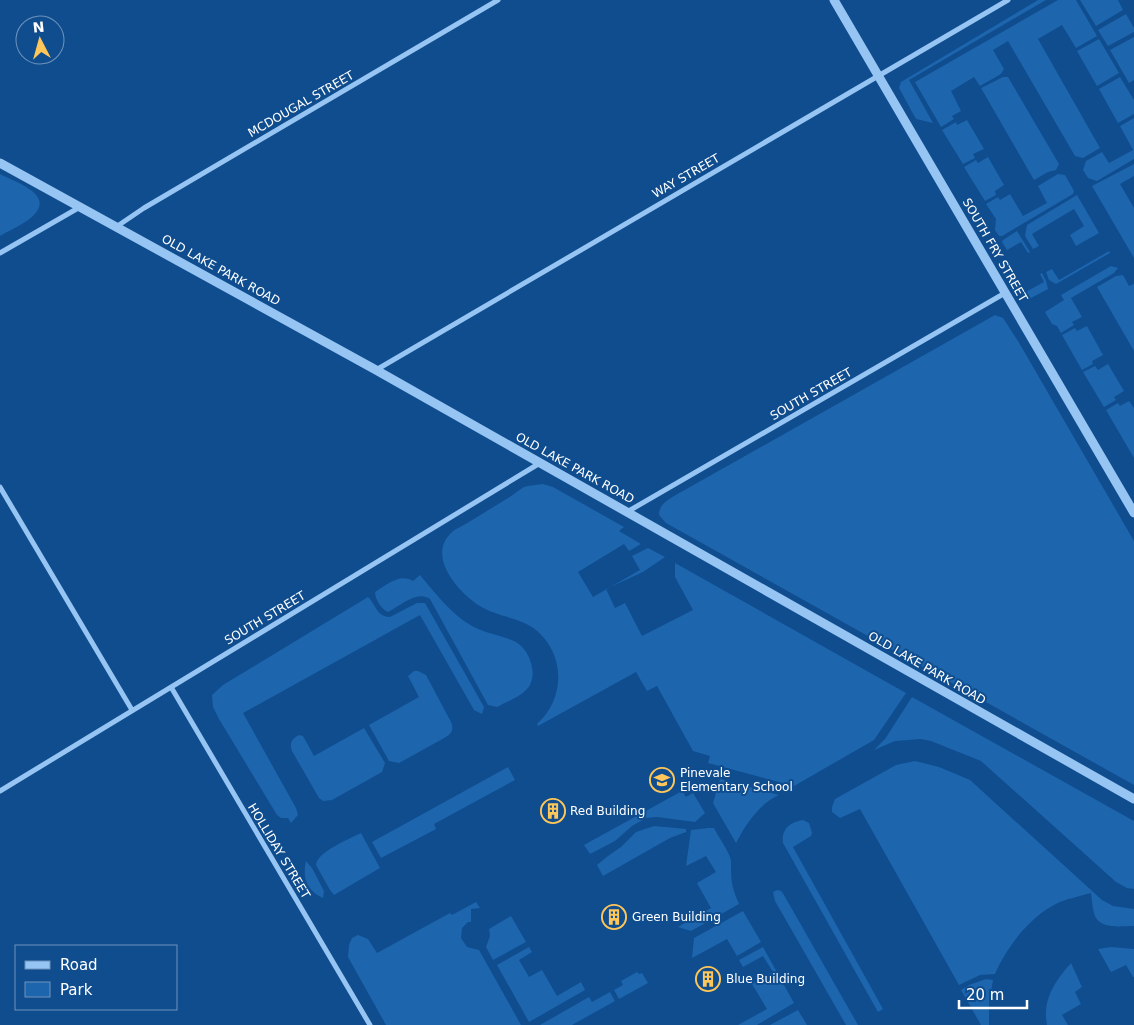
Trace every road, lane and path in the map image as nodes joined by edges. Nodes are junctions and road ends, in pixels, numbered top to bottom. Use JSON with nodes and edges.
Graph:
{"nodes":[{"id":1,"x":498,"y":0,"type":"edge"},
{"id":2,"x":834,"y":0,"type":"edge"},
{"id":3,"x":1008,"y":0,"type":"edge"},
{"id":4,"x":878,"y":75,"type":"junction"},
{"id":5,"x":0,"y":163,"type":"edge"},
{"id":6,"x":80,"y":207,"type":"junction"},
{"id":7,"x":116,"y":227,"type":"junction"},
{"id":8,"x":0,"y":253,"type":"edge"},
{"id":9,"x":1005,"y":293,"type":"junction"},
{"id":10,"x":376,"y":370,"type":"junction"},
{"id":11,"x":540,"y":463,"type":"junction"},
{"id":12,"x":0,"y":488,"type":"edge"},
{"id":13,"x":627,"y":512,"type":"junction"},
{"id":14,"x":1134,"y":513,"type":"edge"},
{"id":15,"x":170,"y":687,"type":"junction"},
{"id":16,"x":132,"y":710,"type":"junction"},
{"id":17,"x":0,"y":791,"type":"edge"},
{"id":18,"x":1134,"y":799,"type":"edge"},
{"id":19,"x":370,"y":1025,"type":"edge"}],
"edges":[{"from":1,"to":7,"type":"street","name":"MCDOUGAL STREET"},
{"from":2,"to":4,"type":"street","name":"SOUTH FRY STREET"},
{"from":3,"to":4,"type":"street","name":"WAY STREET"},
{"from":4,"to":9,"type":"street","name":"SOUTH FRY STREET"},
{"from":4,"to":10,"type":"street","name":"WAY STREET"},
{"from":5,"to":6,"type":"street","name":"OLD LAKE PARK ROAD"},
{"from":6,"to":7,"type":"street","name":"OLD LAKE PARK ROAD"},
{"from":6,"to":8,"type":"street"},
{"from":7,"to":10,"type":"street","name":"OLD LAKE PARK ROAD"},
{"from":9,"to":13,"type":"street","name":"SOUTH STREET"},
{"from":9,"to":14,"type":"street","name":"SOUTH FRY STREET"},
{"from":10,"to":11,"type":"street","name":"OLD LAKE PARK ROAD"},
{"from":11,"to":13,"type":"street","name":"OLD LAKE PARK ROAD"},
{"from":11,"to":15,"type":"street","name":"SOUTH STREET"},
{"from":12,"to":16,"type":"street"},
{"from":13,"to":18,"type":"street","name":"OLD LAKE PARK ROAD"},
{"from":15,"to":16,"type":"street","name":"SOUTH STREET"},
{"from":15,"to":19,"type":"street","name":"HOLLIDAY STREET"},
{"from":16,"to":17,"type":"street","name":"SOUTH STREET"}]}
